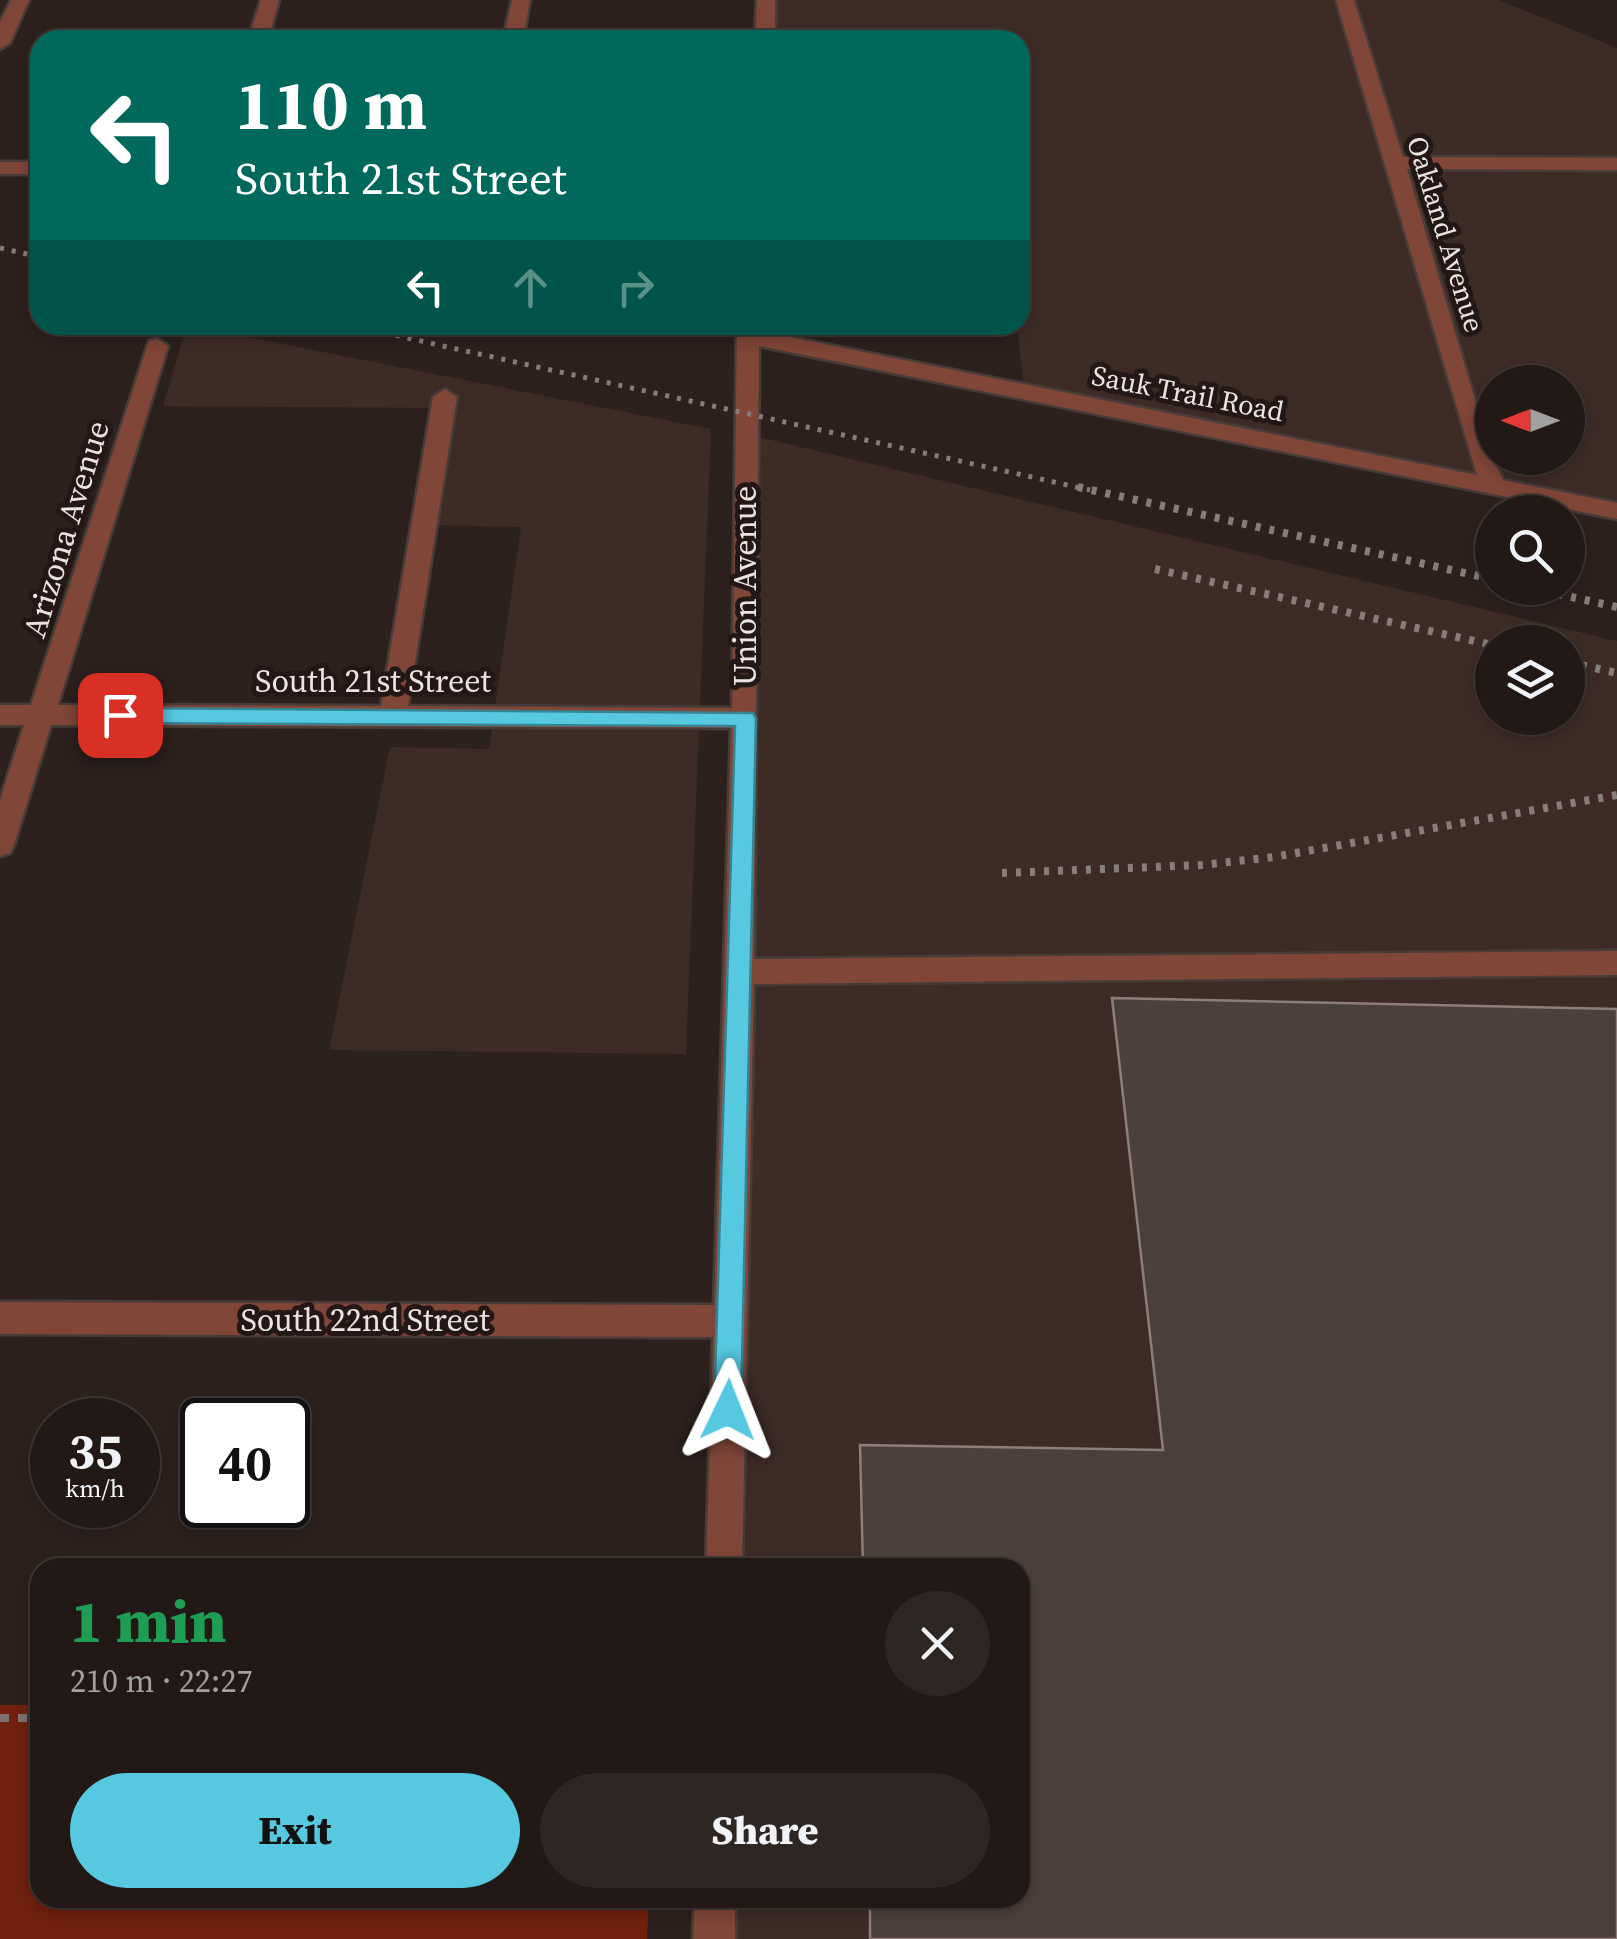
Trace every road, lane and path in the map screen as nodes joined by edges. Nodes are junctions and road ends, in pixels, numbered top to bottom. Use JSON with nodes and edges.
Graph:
{"nodes":[{"id":1,"x":20,"y":0,"type":"edge"},
{"id":2,"x":270,"y":0,"type":"edge"},
{"id":3,"x":521,"y":0,"type":"edge"},
{"id":4,"x":766,"y":0,"type":"edge"},
{"id":5,"x":1345,"y":0,"type":"edge"},
{"id":6,"x":261,"y":30,"type":"edge"},
{"id":7,"x":515,"y":30,"type":"edge"},
{"id":8,"x":765,"y":30,"type":"edge"},
{"id":9,"x":0,"y":43,"type":"edge"},
{"id":10,"x":1392,"y":164,"type":"junction"},
{"id":11,"x":1617,"y":164,"type":"edge"},
{"id":12,"x":0,"y":168,"type":"edge"},
{"id":13,"x":30,"y":168,"type":"edge"},
{"id":14,"x":748,"y":335,"type":"edge"},
{"id":15,"x":772,"y":335,"type":"edge"},
{"id":16,"x":157,"y":346,"type":"dead end"},
{"id":17,"x":445,"y":397,"type":"dead end"},
{"id":18,"x":1492,"y":485,"type":"junction"},
{"id":19,"x":1617,"y":511,"type":"edge"},
{"id":20,"x":0,"y":715,"type":"edge"},
{"id":21,"x":41,"y":715,"type":"junction"},
{"id":22,"x":393,"y":716,"type":"junction"},
{"id":23,"x":745,"y":718,"type":"junction"},
{"id":24,"x":0,"y":845,"type":"edge"},
{"id":25,"x":1617,"y":964,"type":"edge"},
{"id":26,"x":739,"y":972,"type":"junction"},
{"id":27,"x":0,"y":1318,"type":"edge"},
{"id":28,"x":730,"y":1321,"type":"junction"},
{"id":29,"x":724,"y":1558,"type":"edge"},
{"id":30,"x":0,"y":1718,"type":"edge"},
{"id":31,"x":30,"y":1718,"type":"edge"},
{"id":32,"x":715,"y":1908,"type":"edge"},
{"id":33,"x":714,"y":1939,"type":"edge"}],
"edges":[{"from":1,"to":9,"type":"street"},
{"from":2,"to":6,"type":"street"},
{"from":3,"to":7,"type":"street"},
{"from":4,"to":8,"type":"street"},
{"from":5,"to":10,"type":"street","name":"Oakland Avenue"},
{"from":10,"to":11,"type":"street"},
{"from":10,"to":18,"type":"street","name":"Oakland Avenue"},
{"from":12,"to":13,"type":"street"},
{"from":14,"to":23,"type":"street","name":"Union Avenue"},
{"from":15,"to":18,"type":"street","name":"Sauk Trail Road"},
{"from":16,"to":21,"type":"street","name":"Arizona Avenue"},
{"from":17,"to":22,"type":"street"},
{"from":18,"to":19,"type":"street","name":"Sauk Trail Road"},
{"from":20,"to":21,"type":"street","name":"South 21st Street"},
{"from":21,"to":22,"type":"street","name":"South 21st Street"},
{"from":21,"to":24,"type":"street","name":"Arizona Avenue"},
{"from":22,"to":23,"type":"street","name":"South 21st Street"},
{"from":23,"to":26,"type":"street","name":"Union Avenue"},
{"from":25,"to":26,"type":"street"},
{"from":26,"to":28,"type":"street","name":"Union Avenue"},
{"from":27,"to":28,"type":"street","name":"South 22nd Street"},
{"from":28,"to":29,"type":"street","name":"Union Avenue"},
{"from":30,"to":31,"type":"path"},
{"from":32,"to":33,"type":"street"}]}
